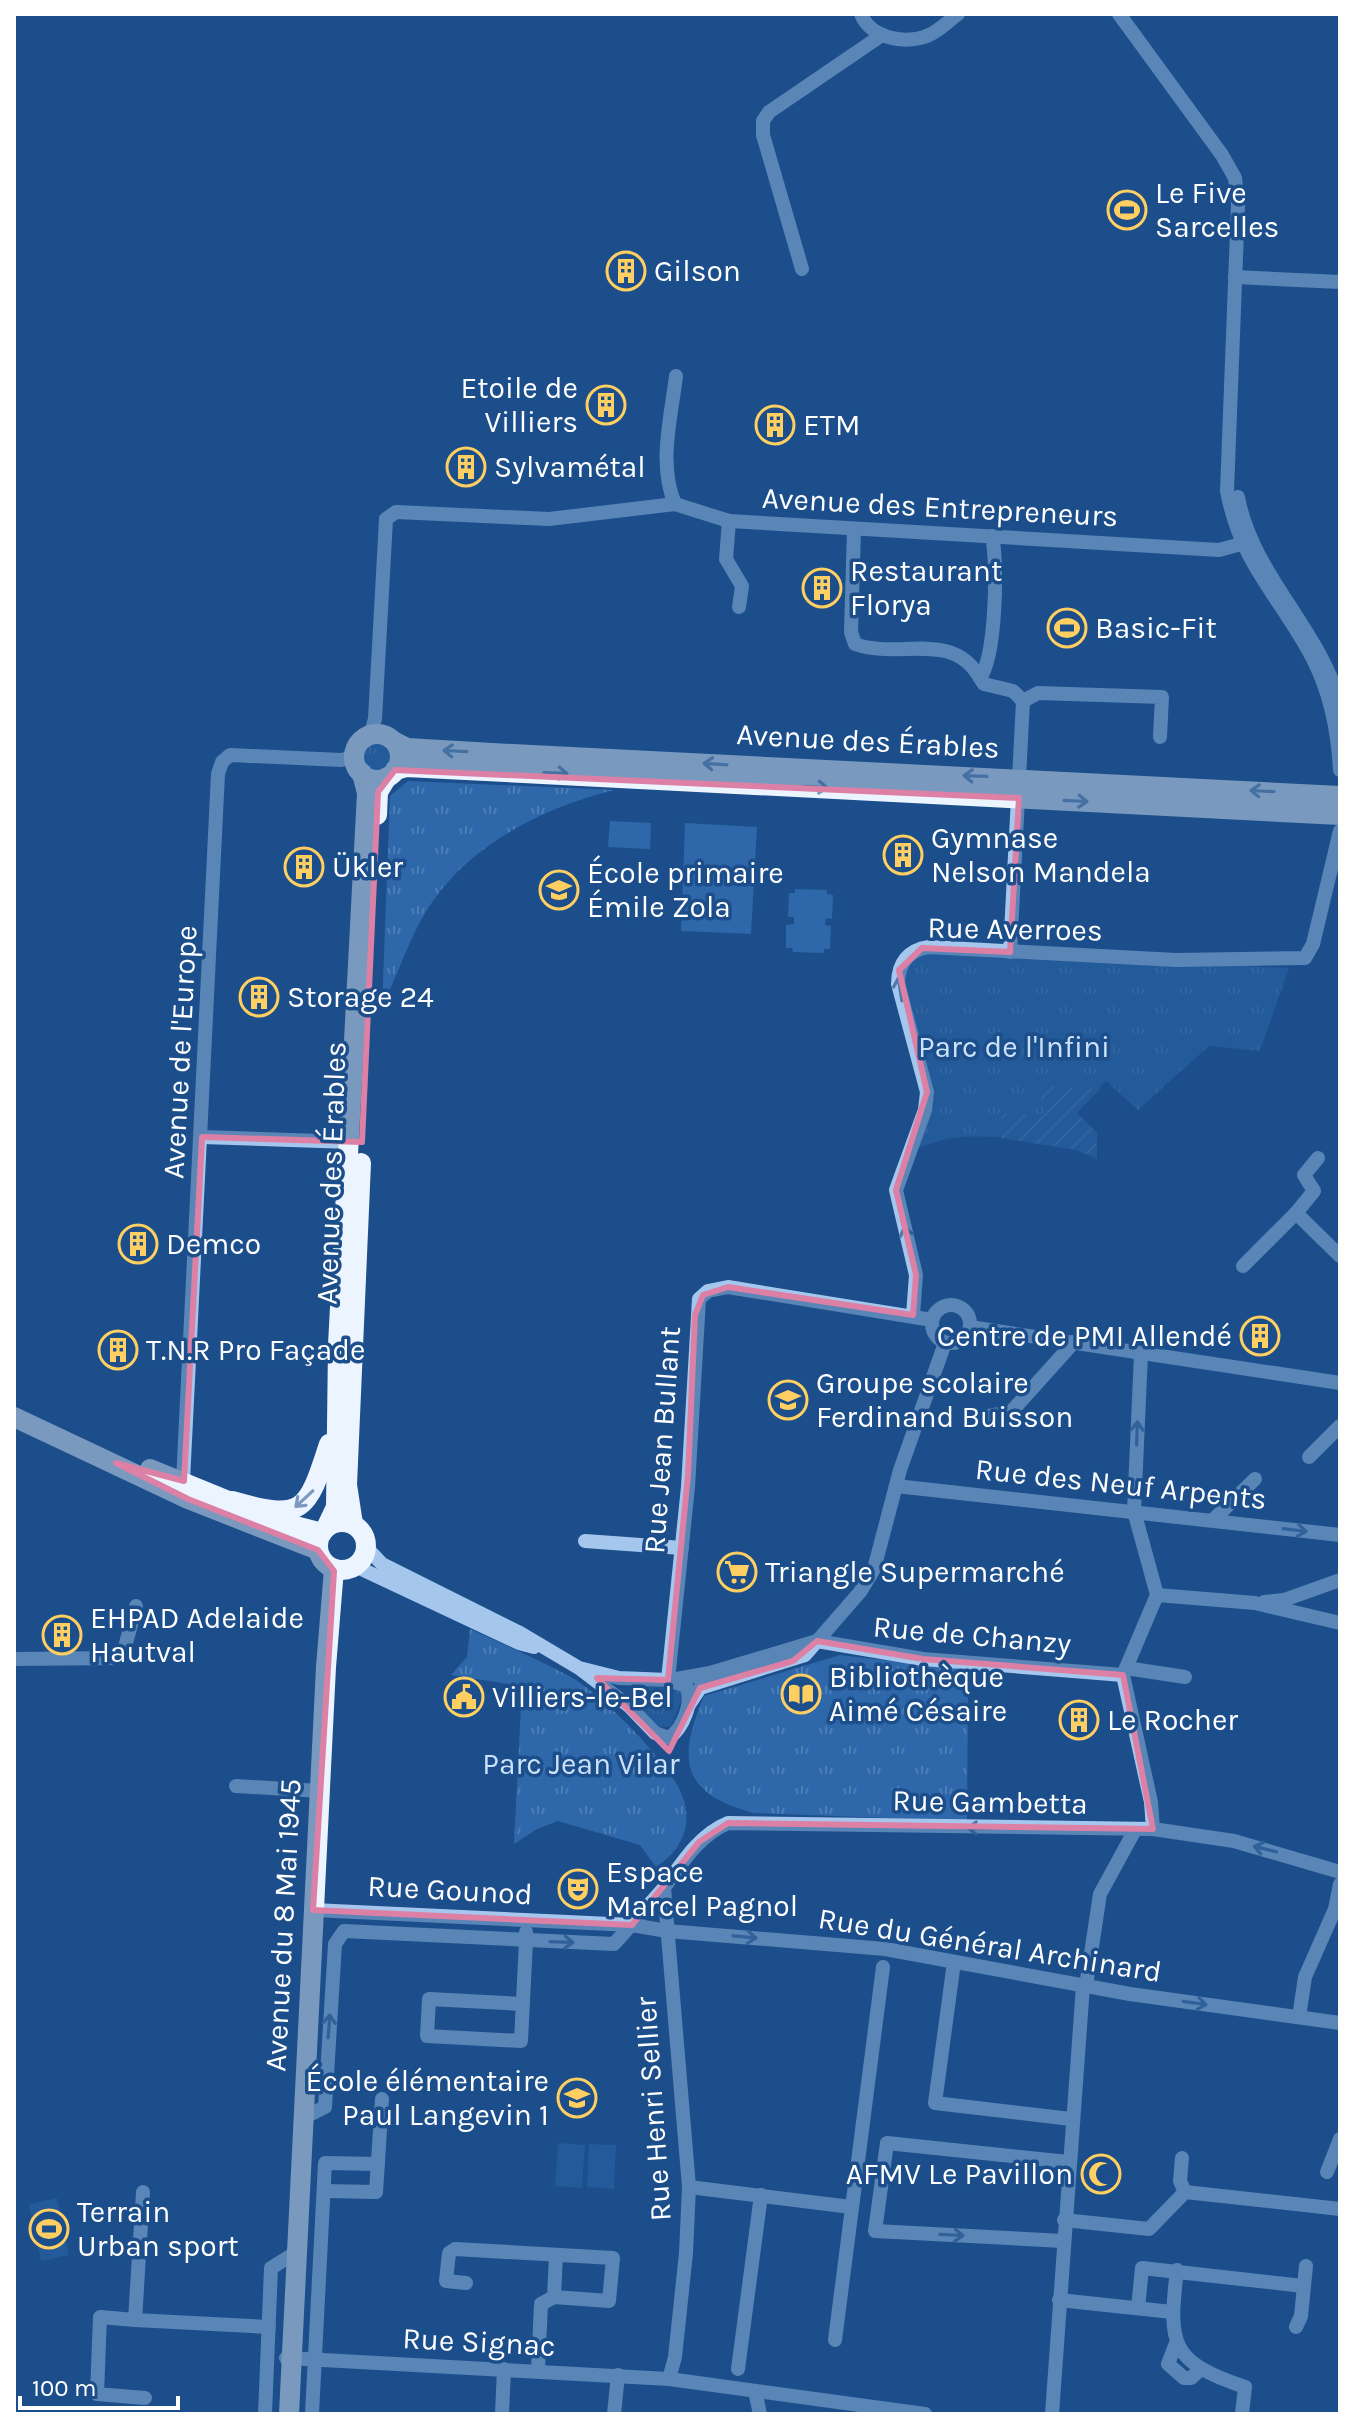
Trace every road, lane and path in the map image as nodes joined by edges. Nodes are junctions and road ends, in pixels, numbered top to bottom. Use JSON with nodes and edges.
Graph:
{"nodes":[{"id":1,"x":861,"y":14,"type":"edge"},
{"id":2,"x":958,"y":14,"type":"edge"},
{"id":3,"x":1119,"y":14,"type":"edge"},
{"id":4,"x":882,"y":35,"type":"junction"},
{"id":5,"x":802,"y":269,"type":"dead end"},
{"id":6,"x":1235,"y":277,"type":"junction"},
{"id":7,"x":1340,"y":282,"type":"edge"},
{"id":8,"x":676,"y":376,"type":"dead end"},
{"id":9,"x":675,"y":504,"type":"junction"},
{"id":10,"x":729,"y":521,"type":"junction"},
{"id":11,"x":854,"y":529,"type":"junction"},
{"id":12,"x":992,"y":536,"type":"junction"},
{"id":13,"x":1244,"y":537,"type":"junction"},
{"id":14,"x":739,"y":607,"type":"dead end"},
{"id":15,"x":980,"y":678,"type":"junction"},
{"id":16,"x":1023,"y":701,"type":"junction"},
{"id":17,"x":1340,"y":703,"type":"edge"},
{"id":18,"x":370,"y":735,"type":"junction"},
{"id":19,"x":1160,"y":737,"type":"dead end"},
{"id":20,"x":395,"y":742,"type":"junction"},
{"id":21,"x":358,"y":765,"type":"junction"},
{"id":22,"x":1340,"y":770,"type":"edge"},
{"id":23,"x":391,"y":774,"type":"junction"},
{"id":24,"x":1019,"y":788,"type":"junction"},
{"id":25,"x":1340,"y":796,"type":"edge"},
{"id":26,"x":1340,"y":803,"type":"edge"},
{"id":27,"x":1269,"y":812,"type":"junction"},
{"id":28,"x":1340,"y":815,"type":"edge"},
{"id":29,"x":1340,"y":831,"type":"edge"},
{"id":30,"x":1010,"y":952,"type":"junction"},
{"id":31,"x":202,"y":1137,"type":"junction"},
{"id":32,"x":350,"y":1142,"type":"junction"},
{"id":33,"x":1318,"y":1158,"type":"dead end"},
{"id":34,"x":1296,"y":1213,"type":"junction"},
{"id":35,"x":1340,"y":1256,"type":"edge"},
{"id":36,"x":1243,"y":1266,"type":"dead end"},
{"id":37,"x":913,"y":1315,"type":"junction"},
{"id":38,"x":932,"y":1320,"type":"junction"},
{"id":39,"x":970,"y":1327,"type":"junction"},
{"id":40,"x":1074,"y":1342,"type":"junction"},
{"id":41,"x":945,"y":1343,"type":"junction"},
{"id":42,"x":338,"y":1345,"type":"junction"},
{"id":43,"x":1141,"y":1354,"type":"junction"},
{"id":44,"x":1340,"y":1383,"type":"edge"},
{"id":45,"x":14,"y":1417,"type":"edge"},
{"id":46,"x":983,"y":1417,"type":"dead end"},
{"id":47,"x":1340,"y":1426,"type":"edge"},
{"id":48,"x":1309,"y":1457,"type":"dead end"},
{"id":49,"x":116,"y":1463,"type":"junction"},
{"id":50,"x":1255,"y":1479,"type":"dead end"},
{"id":51,"x":183,"y":1481,"type":"junction"},
{"id":52,"x":896,"y":1486,"type":"junction"},
{"id":53,"x":232,"y":1501,"type":"junction"},
{"id":54,"x":1134,"y":1511,"type":"junction"},
{"id":55,"x":1213,"y":1520,"type":"junction"},
{"id":56,"x":353,"y":1524,"type":"junction"},
{"id":57,"x":1340,"y":1535,"type":"edge"},
{"id":58,"x":322,"y":1537,"type":"junction"},
{"id":59,"x":585,"y":1541,"type":"dead end"},
{"id":60,"x":366,"y":1547,"type":"junction"},
{"id":61,"x":682,"y":1548,"type":"junction"},
{"id":62,"x":355,"y":1566,"type":"junction"},
{"id":63,"x":334,"y":1569,"type":"junction"},
{"id":64,"x":1340,"y":1580,"type":"edge"},
{"id":65,"x":1157,"y":1595,"type":"junction"},
{"id":66,"x":1255,"y":1603,"type":"junction"},
{"id":67,"x":136,"y":1606,"type":"dead end"},
{"id":68,"x":1340,"y":1623,"type":"edge"},
{"id":69,"x":817,"y":1641,"type":"junction"},
{"id":70,"x":546,"y":1650,"type":"junction"},
{"id":71,"x":14,"y":1659,"type":"edge"},
{"id":72,"x":579,"y":1668,"type":"junction"},
{"id":73,"x":1124,"y":1672,"type":"junction"},
{"id":74,"x":1185,"y":1677,"type":"dead end"},
{"id":75,"x":668,"y":1680,"type":"junction"},
{"id":76,"x":688,"y":1707,"type":"junction"},
{"id":77,"x":236,"y":1786,"type":"dead end"},
{"id":78,"x":320,"y":1791,"type":"junction"},
{"id":79,"x":1153,"y":1829,"type":"junction"},
{"id":80,"x":1135,"y":1830,"type":"junction"},
{"id":81,"x":1340,"y":1872,"type":"edge"},
{"id":82,"x":1340,"y":1884,"type":"edge"},
{"id":83,"x":664,"y":1888,"type":"junction"},
{"id":84,"x":313,"y":1910,"type":"junction"},
{"id":85,"x":526,"y":1920,"type":"junction"},
{"id":86,"x":632,"y":1925,"type":"junction"},
{"id":87,"x":667,"y":1931,"type":"junction"},
{"id":88,"x":526,"y":1941,"type":"junction"},
{"id":89,"x":954,"y":1962,"type":"junction"},
{"id":90,"x":883,"y":1967,"type":"dead end"},
{"id":91,"x":1084,"y":1986,"type":"junction"},
{"id":92,"x":523,"y":2004,"type":"junction"},
{"id":93,"x":1299,"y":2017,"type":"junction"},
{"id":94,"x":1340,"y":2023,"type":"edge"},
{"id":95,"x":382,"y":2099,"type":"dead end"},
{"id":96,"x":303,"y":2118,"type":"junction"},
{"id":97,"x":1071,"y":2119,"type":"junction"},
{"id":98,"x":1340,"y":2139,"type":"edge"},
{"id":99,"x":1182,"y":2158,"type":"dead end"},
{"id":100,"x":1068,"y":2162,"type":"junction"},
{"id":101,"x":378,"y":2164,"type":"junction"},
{"id":102,"x":1327,"y":2172,"type":"dead end"},
{"id":103,"x":689,"y":2187,"type":"junction"},
{"id":104,"x":324,"y":2191,"type":"junction"},
{"id":105,"x":143,"y":2192,"type":"dead end"},
{"id":106,"x":1185,"y":2192,"type":"junction"},
{"id":107,"x":761,"y":2195,"type":"junction"},
{"id":108,"x":851,"y":2207,"type":"junction"},
{"id":109,"x":1340,"y":2209,"type":"edge"},
{"id":110,"x":1064,"y":2220,"type":"junction"},
{"id":111,"x":1063,"y":2241,"type":"junction"},
{"id":112,"x":297,"y":2252,"type":"junction"},
{"id":113,"x":556,"y":2255,"type":"junction"},
{"id":114,"x":1306,"y":2266,"type":"dead end"},
{"id":115,"x":1177,"y":2270,"type":"junction"},
{"id":116,"x":466,"y":2283,"type":"dead end"},
{"id":117,"x":1303,"y":2286,"type":"junction"},
{"id":118,"x":554,"y":2297,"type":"junction"},
{"id":119,"x":1059,"y":2300,"type":"junction"},
{"id":120,"x":1138,"y":2308,"type":"junction"},
{"id":121,"x":1172,"y":2312,"type":"junction"},
{"id":122,"x":135,"y":2320,"type":"junction"},
{"id":123,"x":269,"y":2327,"type":"junction"},
{"id":124,"x":1296,"y":2327,"type":"dead end"},
{"id":125,"x":835,"y":2340,"type":"dead end"},
{"id":126,"x":289,"y":2358,"type":"junction"},
{"id":127,"x":315,"y":2360,"type":"junction"},
{"id":128,"x":504,"y":2369,"type":"junction"},
{"id":129,"x":738,"y":2369,"type":"dead end"},
{"id":130,"x":538,"y":2370,"type":"junction"},
{"id":131,"x":618,"y":2375,"type":"junction"},
{"id":132,"x":669,"y":2379,"type":"junction"},
{"id":133,"x":755,"y":2391,"type":"junction"},
{"id":134,"x":145,"y":2398,"type":"dead end"},
{"id":135,"x":265,"y":2414,"type":"edge"},
{"id":136,"x":287,"y":2414,"type":"edge"},
{"id":137,"x":312,"y":2414,"type":"edge"},
{"id":138,"x":502,"y":2414,"type":"edge"},
{"id":139,"x":614,"y":2414,"type":"edge"},
{"id":140,"x":760,"y":2414,"type":"edge"},
{"id":141,"x":925,"y":2414,"type":"edge"},
{"id":142,"x":1052,"y":2414,"type":"edge"},
{"id":143,"x":1242,"y":2414,"type":"edge"}],
"edges":[{"from":1,"to":4,"type":"street"},
{"from":2,"to":4,"type":"street"},
{"from":3,"to":6,"type":"street"},
{"from":4,"to":5,"type":"street"},
{"from":6,"to":7,"type":"street"},
{"from":6,"to":13,"type":"street"},
{"from":8,"to":9,"type":"street"},
{"from":9,"to":10,"type":"street","name":"Avenue des Entrepreneurs"},
{"from":9,"to":18,"type":"street","name":"Avenue des Entrepreneurs"},
{"from":10,"to":11,"type":"street","name":"Avenue des Entrepreneurs"},
{"from":10,"to":14,"type":"street"},
{"from":11,"to":12,"type":"street","name":"Avenue des Entrepreneurs"},
{"from":11,"to":15,"type":"street"},
{"from":12,"to":13,"type":"street","name":"Avenue des Entrepreneurs"},
{"from":12,"to":15,"type":"street"},
{"from":13,"to":17,"type":"street"},
{"from":13,"to":22,"type":"street"},
{"from":15,"to":16,"type":"street"},
{"from":16,"to":19,"type":"street"},
{"from":16,"to":24,"type":"street"},
{"from":18,"to":20,"type":"main road"},
{"from":18,"to":21,"type":"main road"},
{"from":20,"to":23,"type":"main road"},
{"from":24,"to":20,"type":"main road","name":"Avenue des Érables","one_way":true},
{"from":21,"to":23,"type":"main road"},
{"from":21,"to":31,"type":"street","name":"Avenue de l'Europe"},
{"from":21,"to":32,"type":"main road","name":"Avenue des Érables"},
{"from":23,"to":24,"type":"main road","name":"Avenue des Érables","one_way":true},
{"from":23,"to":56,"type":"main road","name":"Avenue des Érables"},
{"from":25,"to":24,"type":"main road","name":"Avenue des Érables","one_way":true},
{"from":24,"to":27,"type":"main road","name":"Avenue des Érables","one_way":true},
{"from":24,"to":30,"type":"street"},
{"from":26,"to":27,"type":"street"},
{"from":27,"to":28,"type":"main road","name":"Avenue des Érables"},
{"from":29,"to":30,"type":"street","name":"Rue Averroes"},
{"from":37,"to":30,"type":"street","name":"Rue Averroes","one_way":true},
{"from":31,"to":32,"type":"street"},
{"from":31,"to":51,"type":"street","name":"Avenue de l'Europe"},
{"from":32,"to":42,"type":"main road","name":"Avenue des Érables"},
{"from":33,"to":34,"type":"street"},
{"from":34,"to":35,"type":"street"},
{"from":34,"to":36,"type":"street"},
{"from":37,"to":38,"type":"street","name":"Rue Jean Bullant"},
{"from":37,"to":61,"type":"street","name":"Rue Jean Bullant"},
{"from":38,"to":39,"type":"street"},
{"from":38,"to":41,"type":"street"},
{"from":39,"to":40,"type":"street"},
{"from":39,"to":41,"type":"street"},
{"from":40,"to":43,"type":"street"},
{"from":40,"to":46,"type":"street"},
{"from":41,"to":52,"type":"street"},
{"from":42,"to":53,"type":"main road","name":"Avenue des Érables","one_way":true},
{"from":42,"to":58,"type":"main road","name":"Avenue des Érables"},
{"from":43,"to":44,"type":"street"},
{"from":54,"to":43,"type":"street","one_way":true},
{"from":45,"to":49,"type":"main road"},
{"from":47,"to":48,"type":"street"},
{"from":49,"to":51,"type":"main road"},
{"from":49,"to":58,"type":"main road"},
{"from":50,"to":55,"type":"street"},
{"from":51,"to":53,"type":"main road"},
{"from":52,"to":54,"type":"street","name":"Rue des Neuf Arpents"},
{"from":52,"to":69,"type":"street"},
{"from":53,"to":58,"type":"main road"},
{"from":54,"to":55,"type":"street","name":"Rue des Neuf Arpents"},
{"from":54,"to":65,"type":"street"},
{"from":55,"to":57,"type":"street","name":"Rue des Neuf Arpents","one_way":true},
{"from":56,"to":58,"type":"main road"},
{"from":56,"to":60,"type":"main road"},
{"from":58,"to":63,"type":"main road"},
{"from":59,"to":61,"type":"street"},
{"from":60,"to":62,"type":"main road"},
{"from":60,"to":70,"type":"street"},
{"from":61,"to":75,"type":"street","name":"Rue Jean Bullant"},
{"from":62,"to":63,"type":"main road"},
{"from":62,"to":70,"type":"street"},
{"from":63,"to":78,"type":"main road","name":"Avenue du 8 Mai 1945"},
{"from":64,"to":66,"type":"street"},
{"from":65,"to":66,"type":"street"},
{"from":65,"to":73,"type":"street"},
{"from":66,"to":68,"type":"street"},
{"from":67,"to":71,"type":"street"},
{"from":69,"to":73,"type":"street","name":"Rue de Chanzy"},
{"from":69,"to":75,"type":"street"},
{"from":69,"to":76,"type":"street"},
{"from":70,"to":72,"type":"street"},
{"from":72,"to":75,"type":"street"},
{"from":72,"to":76,"type":"street"},
{"from":73,"to":74,"type":"street","name":"Rue de Chanzy"},
{"from":73,"to":79,"type":"street"},
{"from":75,"to":76,"type":"street"},
{"from":77,"to":78,"type":"street"},
{"from":78,"to":84,"type":"main road","name":"Avenue du 8 Mai 1945"},
{"from":79,"to":80,"type":"street","name":"Rue Gambetta"},
{"from":81,"to":79,"type":"street","name":"Rue Gambetta","one_way":true},
{"from":80,"to":83,"type":"street","name":"Rue Gambetta","one_way":true},
{"from":80,"to":91,"type":"street"},
{"from":82,"to":93,"type":"street"},
{"from":83,"to":86,"type":"street","name":"Rue Gambetta"},
{"from":83,"to":87,"type":"street"},
{"from":84,"to":85,"type":"street","name":"Rue Gounod"},
{"from":84,"to":96,"type":"main road","name":"Avenue du 8 Mai 1945"},
{"from":85,"to":86,"type":"street","name":"Rue Gounod"},
{"from":85,"to":88,"type":"street"},
{"from":86,"to":87,"type":"street","name":"Rue du Général Archinard"},
{"from":88,"to":86,"type":"street","name":"Rue Gambetta","one_way":true},
{"from":87,"to":89,"type":"street","name":"Rue du Général Archinard","one_way":true},
{"from":87,"to":103,"type":"street","name":"Rue Henri Sellier"},
{"from":88,"to":92,"type":"street"},
{"from":96,"to":88,"type":"street","name":"Rue Gambetta","one_way":true},
{"from":89,"to":91,"type":"street","name":"Rue du Général Archinard"},
{"from":89,"to":97,"type":"street"},
{"from":90,"to":108,"type":"street"},
{"from":91,"to":93,"type":"street","name":"Rue du Général Archinard","one_way":true},
{"from":91,"to":97,"type":"street"},
{"from":92,"to":92,"type":"street"},
{"from":93,"to":94,"type":"street","name":"Rue du Général Archinard"},
{"from":95,"to":101,"type":"street"},
{"from":96,"to":112,"type":"main road","name":"Avenue du 8 Mai 1945"},
{"from":97,"to":100,"type":"street"},
{"from":98,"to":102,"type":"street"},
{"from":99,"to":106,"type":"street"},
{"from":100,"to":110,"type":"street"},
{"from":100,"to":111,"type":"street","one_way":true},
{"from":101,"to":104,"type":"street"},
{"from":101,"to":104,"type":"street"},
{"from":103,"to":107,"type":"street"},
{"from":103,"to":132,"type":"street","name":"Rue Henri Sellier"},
{"from":104,"to":127,"type":"street"},
{"from":105,"to":122,"type":"street"},
{"from":106,"to":109,"type":"street"},
{"from":106,"to":110,"type":"street"},
{"from":107,"to":108,"type":"street"},
{"from":107,"to":129,"type":"street"},
{"from":108,"to":125,"type":"street"},
{"from":110,"to":111,"type":"street"},
{"from":111,"to":119,"type":"street"},
{"from":112,"to":123,"type":"street"},
{"from":112,"to":126,"type":"main road","name":"Avenue du 8 Mai 1945"},
{"from":113,"to":116,"type":"street"},
{"from":113,"to":118,"type":"street"},
{"from":113,"to":118,"type":"street"},
{"from":114,"to":117,"type":"street"},
{"from":115,"to":117,"type":"street"},
{"from":115,"to":120,"type":"street"},
{"from":115,"to":121,"type":"street"},
{"from":117,"to":124,"type":"street"},
{"from":118,"to":130,"type":"street"},
{"from":119,"to":120,"type":"street"},
{"from":119,"to":142,"type":"street"},
{"from":120,"to":121,"type":"street"},
{"from":121,"to":143,"type":"street"},
{"from":122,"to":123,"type":"street"},
{"from":122,"to":134,"type":"street"},
{"from":123,"to":135,"type":"street"},
{"from":126,"to":127,"type":"street","name":"Rue Signac"},
{"from":126,"to":136,"type":"main road","name":"Avenue du 8 Mai 1945"},
{"from":127,"to":128,"type":"street","name":"Rue Signac"},
{"from":127,"to":137,"type":"street"},
{"from":128,"to":130,"type":"street","name":"Rue Signac"},
{"from":128,"to":138,"type":"street"},
{"from":130,"to":131,"type":"street","name":"Rue Signac"},
{"from":131,"to":132,"type":"street","name":"Rue Signac"},
{"from":131,"to":139,"type":"street"},
{"from":132,"to":133,"type":"street","name":"Rue Signac"},
{"from":133,"to":140,"type":"street"},
{"from":133,"to":141,"type":"street","name":"Rue Signac"}]}
